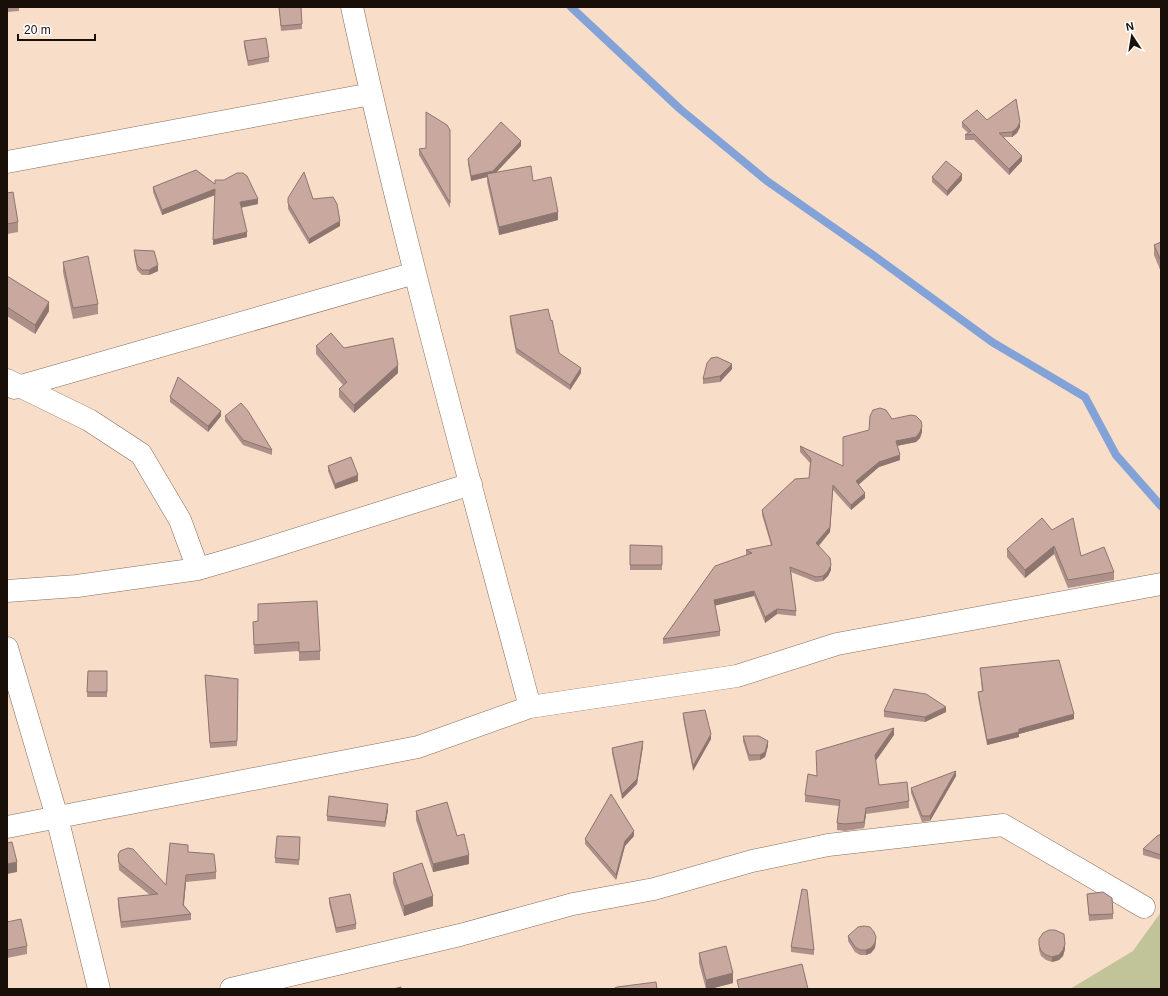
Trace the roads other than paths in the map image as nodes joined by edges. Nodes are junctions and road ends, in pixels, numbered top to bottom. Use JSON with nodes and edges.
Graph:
{"nodes":[{"id":1,"x":352,"y":7,"type":"edge"},
{"id":2,"x":371,"y":94,"type":"junction"},
{"id":3,"x":7,"y":162,"type":"edge"},
{"id":4,"x":415,"y":273,"type":"junction"},
{"id":5,"x":12,"y":386,"type":"edge"},
{"id":6,"x":471,"y":484,"type":"junction"},
{"id":7,"x":198,"y":569,"type":"junction"},
{"id":8,"x":1161,"y":584,"type":"edge"},
{"id":9,"x":7,"y":591,"type":"edge"},
{"id":10,"x":7,"y":648,"type":"edge"},
{"id":11,"x":530,"y":707,"type":"junction"},
{"id":12,"x":57,"y":817,"type":"junction"},
{"id":13,"x":7,"y":827,"type":"edge"},
{"id":14,"x":1144,"y":907,"type":"dead end"},
{"id":15,"x":99,"y":989,"type":"edge"},
{"id":16,"x":231,"y":989,"type":"edge"}],
"edges":[{"from":1,"to":2,"type":"street"},
{"from":2,"to":3,"type":"street"},
{"from":2,"to":4,"type":"street"},
{"from":4,"to":5,"type":"street"},
{"from":4,"to":6,"type":"street"},
{"from":5,"to":7,"type":"street"},
{"from":6,"to":7,"type":"street"},
{"from":6,"to":11,"type":"street"},
{"from":7,"to":9,"type":"street"},
{"from":8,"to":11,"type":"street"},
{"from":10,"to":12,"type":"street"},
{"from":11,"to":12,"type":"street"},
{"from":12,"to":13,"type":"street"},
{"from":12,"to":15,"type":"street"},
{"from":14,"to":16,"type":"street"}]}
